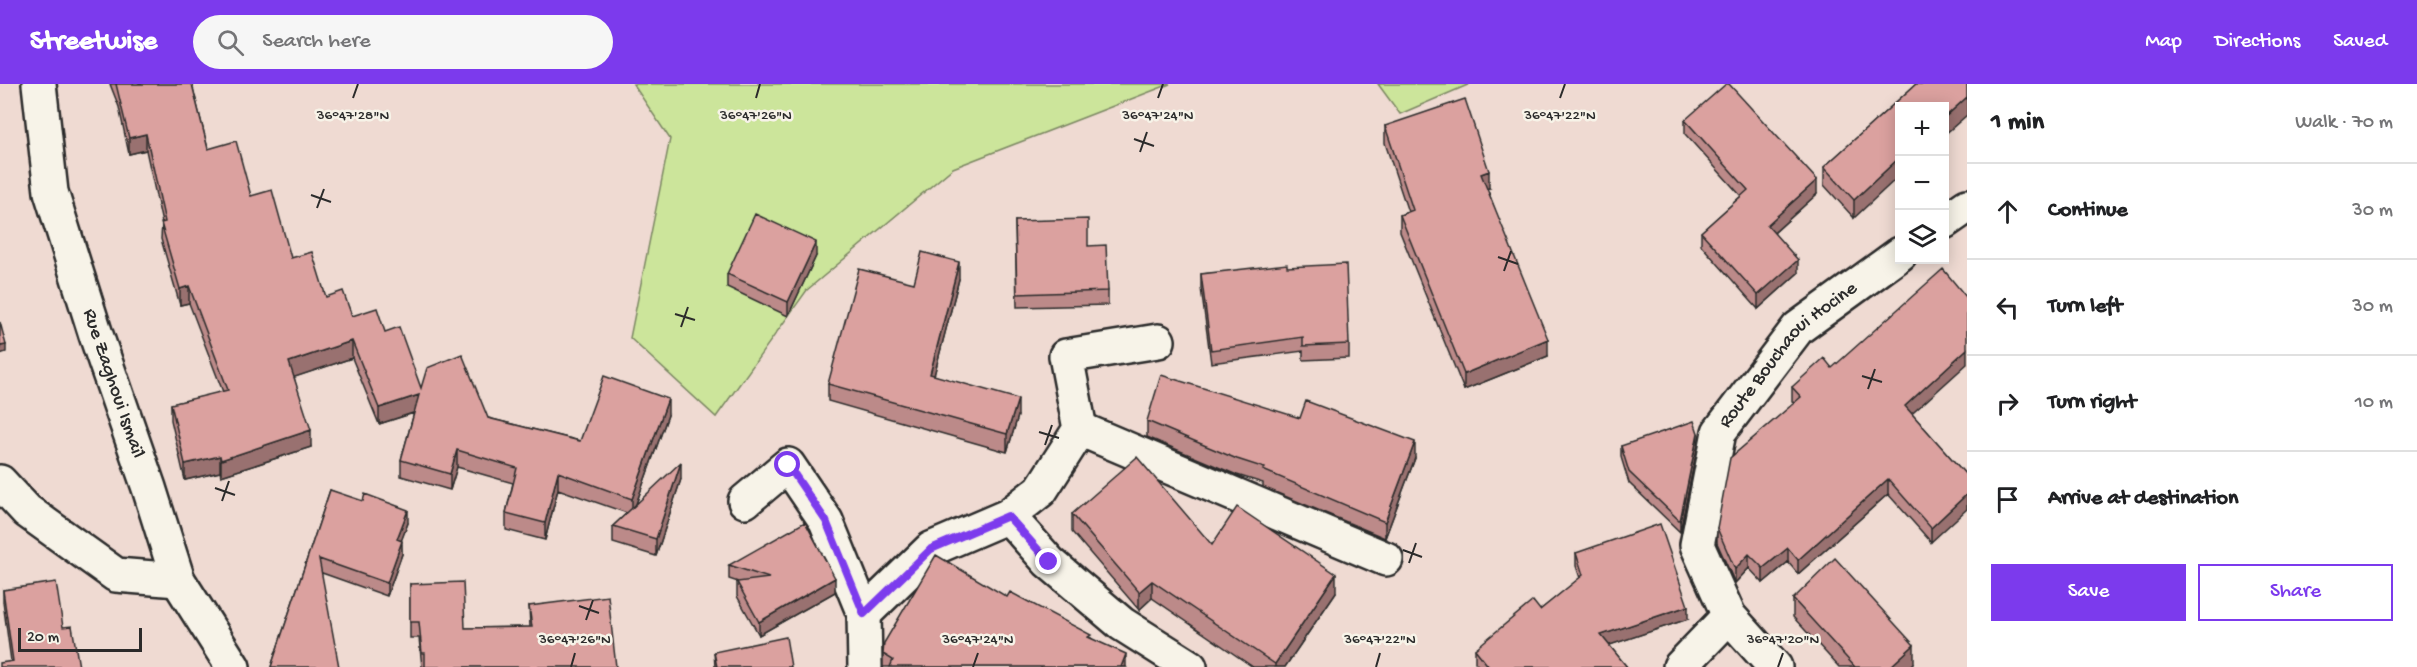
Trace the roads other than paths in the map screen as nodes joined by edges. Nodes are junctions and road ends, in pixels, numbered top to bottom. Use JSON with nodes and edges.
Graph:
{"nodes":[{"id":1,"x":39,"y":84,"type":"edge"},
{"id":2,"x":1967,"y":206,"type":"edge"},
{"id":3,"x":1949,"y":219,"type":"edge"},
{"id":4,"x":1895,"y":257,"type":"edge"},
{"id":5,"x":1158,"y":341,"type":"dead end"},
{"id":6,"x":1080,"y":429,"type":"junction"},
{"id":7,"x":0,"y":482,"type":"edge"},
{"id":8,"x":745,"y":501,"type":"dead end"},
{"id":9,"x":1008,"y":516,"type":"junction"},
{"id":10,"x":1386,"y":559,"type":"dead end"},
{"id":11,"x":178,"y":580,"type":"junction"},
{"id":12,"x":864,"y":614,"type":"junction"},
{"id":13,"x":1729,"y":616,"type":"junction"},
{"id":14,"x":233,"y":667,"type":"edge"},
{"id":15,"x":865,"y":667,"type":"edge"},
{"id":16,"x":1190,"y":667,"type":"edge"},
{"id":17,"x":1680,"y":667,"type":"edge"},
{"id":18,"x":1775,"y":667,"type":"edge"}],
"edges":[{"from":1,"to":11,"type":"street","name":"Rue Zaghoui Ismaïl"},
{"from":2,"to":3,"type":"street"},
{"from":4,"to":13,"type":"street","name":"Route Bouchaoui Hocine"},
{"from":5,"to":6,"type":"street"},
{"from":6,"to":9,"type":"street"},
{"from":6,"to":10,"type":"street"},
{"from":7,"to":11,"type":"street"},
{"from":8,"to":12,"type":"street"},
{"from":9,"to":12,"type":"street"},
{"from":9,"to":16,"type":"street"},
{"from":11,"to":14,"type":"street","name":"Rue Zaghoui Ismaïl"},
{"from":12,"to":15,"type":"street"},
{"from":13,"to":17,"type":"street"},
{"from":13,"to":18,"type":"street","name":"Route Bouchaoui Hocine"}]}
